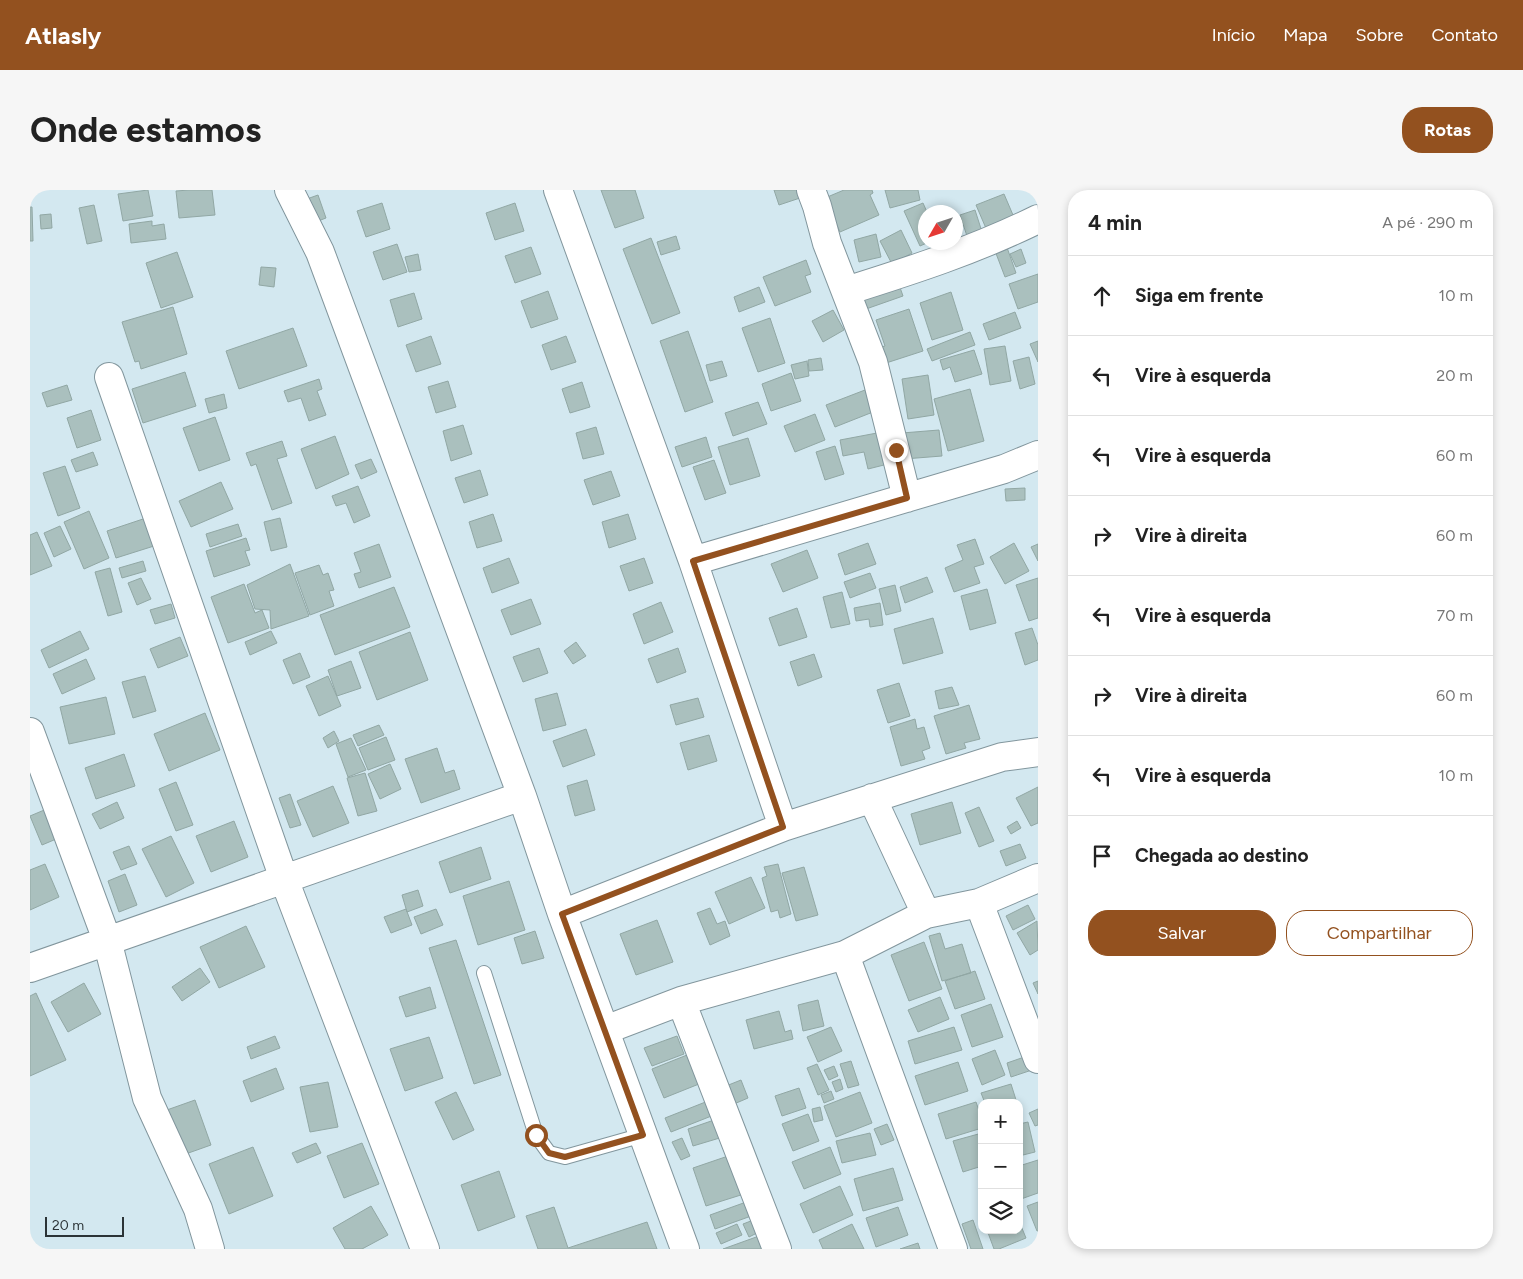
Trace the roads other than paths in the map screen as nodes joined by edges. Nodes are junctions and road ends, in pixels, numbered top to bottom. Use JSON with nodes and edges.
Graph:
{"nodes":[{"id":1,"x":289,"y":190,"type":"edge"},
{"id":2,"x":558,"y":190,"type":"edge"},
{"id":3,"x":810,"y":190,"type":"edge"},
{"id":4,"x":1038,"y":219,"type":"edge"},
{"id":5,"x":846,"y":291,"type":"junction"},
{"id":6,"x":109,"y":377,"type":"dead end"},
{"id":7,"x":1038,"y":455,"type":"edge"},
{"id":8,"x":907,"y":498,"type":"junction"},
{"id":9,"x":693,"y":561,"type":"junction"},
{"id":10,"x":30,"y":732,"type":"edge"},
{"id":11,"x":1038,"y":752,"type":"edge"},
{"id":12,"x":522,"y":796,"type":"junction"},
{"id":13,"x":872,"y":798,"type":"junction"},
{"id":14,"x":783,"y":827,"type":"junction"},
{"id":15,"x":284,"y":880,"type":"junction"},
{"id":16,"x":1036,"y":884,"type":"edge"},
{"id":17,"x":979,"y":903,"type":"junction"},
{"id":18,"x":562,"y":914,"type":"junction"},
{"id":19,"x":926,"y":914,"type":"junction"},
{"id":20,"x":107,"y":940,"type":"junction"},
{"id":21,"x":845,"y":955,"type":"junction"},
{"id":22,"x":30,"y":968,"type":"edge"},
{"id":23,"x":484,"y":973,"type":"dead end"},
{"id":24,"x":681,"y":1001,"type":"junction"},
{"id":25,"x":604,"y":1030,"type":"junction"},
{"id":26,"x":1038,"y":1059,"type":"edge"},
{"id":27,"x":643,"y":1135,"type":"junction"},
{"id":28,"x":210,"y":1249,"type":"edge"},
{"id":29,"x":425,"y":1249,"type":"edge"},
{"id":30,"x":685,"y":1249,"type":"edge"},
{"id":31,"x":777,"y":1249,"type":"edge"},
{"id":32,"x":953,"y":1249,"type":"edge"}],
"edges":[{"from":1,"to":12,"type":"street"},
{"from":2,"to":9,"type":"street"},
{"from":3,"to":5,"type":"street"},
{"from":4,"to":5,"type":"street"},
{"from":5,"to":8,"type":"street"},
{"from":6,"to":15,"type":"street"},
{"from":7,"to":8,"type":"street"},
{"from":8,"to":9,"type":"street"},
{"from":9,"to":14,"type":"street"},
{"from":10,"to":20,"type":"street"},
{"from":11,"to":13,"type":"street"},
{"from":12,"to":15,"type":"street"},
{"from":12,"to":18,"type":"street"},
{"from":13,"to":14,"type":"street"},
{"from":13,"to":19,"type":"street"},
{"from":14,"to":18,"type":"street"},
{"from":15,"to":20,"type":"street"},
{"from":15,"to":29,"type":"street"},
{"from":16,"to":17,"type":"street"},
{"from":17,"to":19,"type":"street"},
{"from":17,"to":26,"type":"street"},
{"from":18,"to":25,"type":"street"},
{"from":19,"to":21,"type":"street"},
{"from":20,"to":22,"type":"street"},
{"from":20,"to":28,"type":"street"},
{"from":21,"to":24,"type":"street"},
{"from":21,"to":32,"type":"street"},
{"from":23,"to":27,"type":"lane"},
{"from":24,"to":25,"type":"street"},
{"from":24,"to":31,"type":"street"},
{"from":25,"to":27,"type":"street"},
{"from":27,"to":30,"type":"street"}]}
